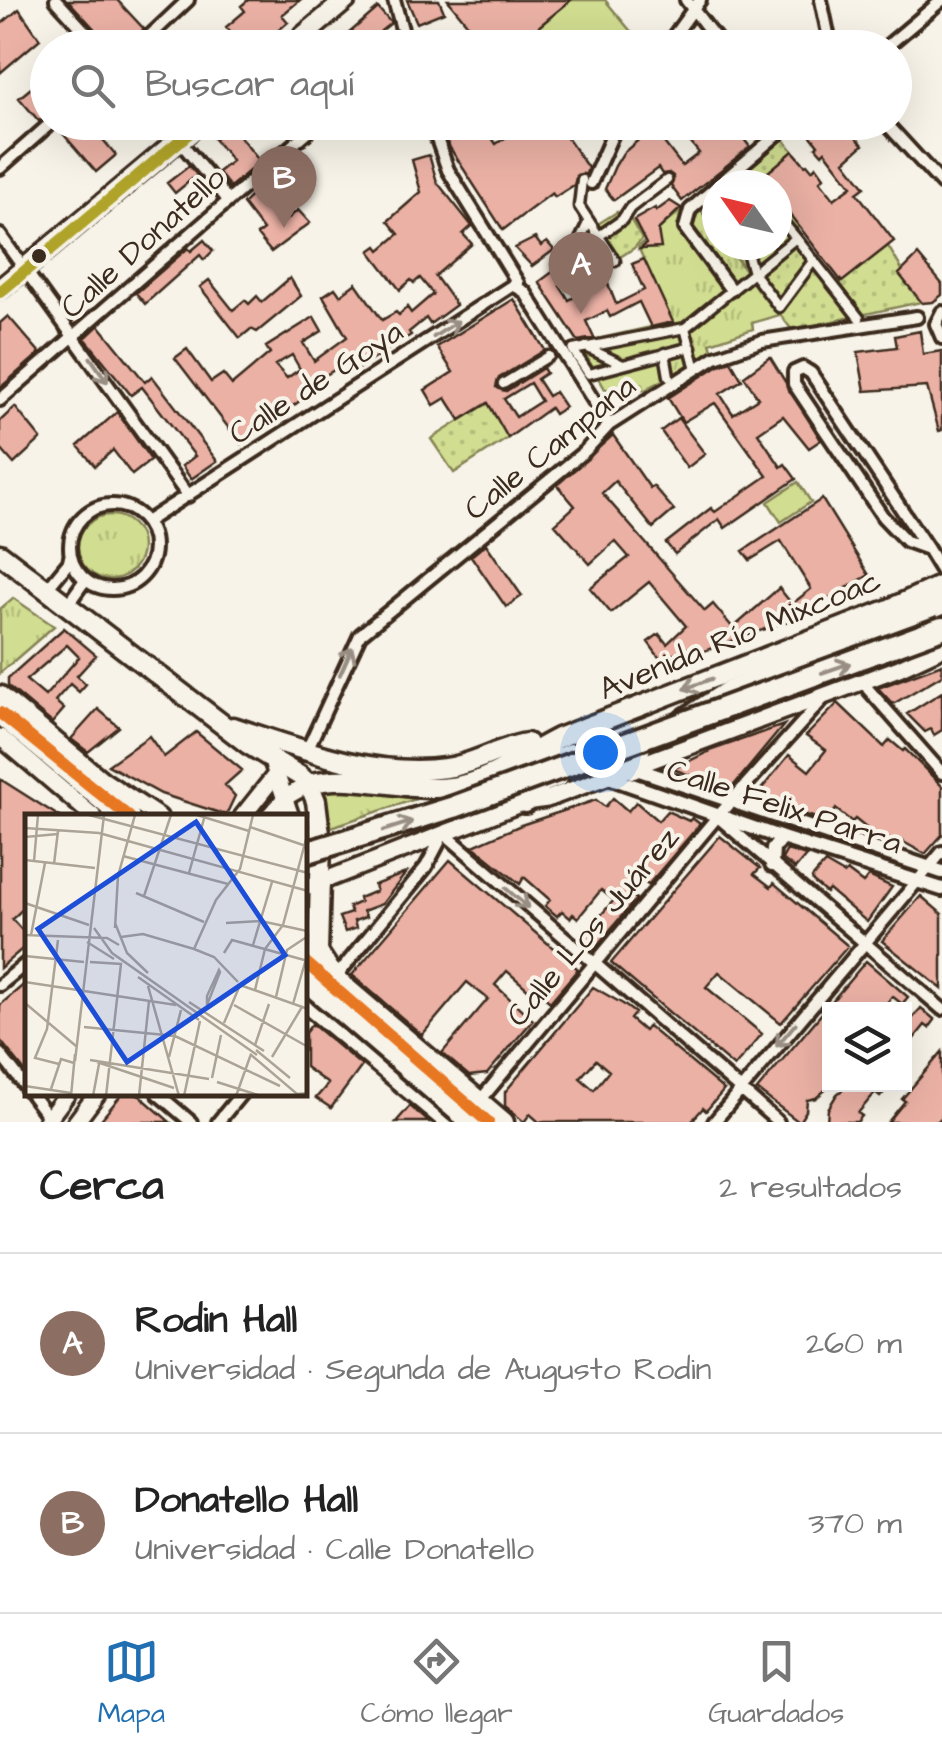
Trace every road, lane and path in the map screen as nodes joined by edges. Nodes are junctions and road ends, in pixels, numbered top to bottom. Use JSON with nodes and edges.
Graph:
{"nodes":[{"id":1,"x":56,"y":0,"type":"edge"},
{"id":2,"x":188,"y":0,"type":"edge"},
{"id":3,"x":346,"y":0,"type":"edge"},
{"id":4,"x":394,"y":0,"type":"edge"},
{"id":5,"x":821,"y":0,"type":"edge"},
{"id":6,"x":942,"y":0,"type":"edge"},
{"id":7,"x":693,"y":3,"type":"edge"},
{"id":8,"x":84,"y":30,"type":"edge"},
{"id":9,"x":156,"y":30,"type":"edge"},
{"id":10,"x":311,"y":30,"type":"edge"},
{"id":11,"x":403,"y":30,"type":"edge"},
{"id":12,"x":676,"y":30,"type":"edge"},
{"id":13,"x":711,"y":30,"type":"edge"},
{"id":14,"x":827,"y":30,"type":"edge"},
{"id":15,"x":906,"y":30,"type":"edge"},
{"id":16,"x":32,"y":140,"type":"edge"},
{"id":17,"x":179,"y":140,"type":"joint"},
{"id":18,"x":299,"y":140,"type":"edge"},
{"id":19,"x":437,"y":140,"type":"edge"},
{"id":20,"x":608,"y":140,"type":"edge"},
{"id":21,"x":768,"y":140,"type":"edge"},
{"id":22,"x":902,"y":140,"type":"edge"},
{"id":23,"x":0,"y":168,"type":"edge"},
{"id":24,"x":736,"y":170,"type":"edge"},
{"id":25,"x":667,"y":180,"type":"dead end"},
{"id":26,"x":586,"y":181,"type":"joint"},
{"id":27,"x":942,"y":184,"type":"edge"},
{"id":28,"x":228,"y":200,"type":"junction"},
{"id":29,"x":702,"y":200,"type":"edge"},
{"id":30,"x":589,"y":221,"type":"junction"},
{"id":31,"x":0,"y":235,"type":"edge"},
{"id":32,"x":598,"y":236,"type":"junction"},
{"id":33,"x":793,"y":240,"type":"joint"},
{"id":34,"x":702,"y":251,"type":"edge"},
{"id":35,"x":568,"y":260,"type":"dead end"},
{"id":36,"x":614,"y":260,"type":"dead end"},
{"id":37,"x":708,"y":260,"type":"edge"},
{"id":38,"x":749,"y":260,"type":"edge"},
{"id":39,"x":814,"y":260,"type":"junction"},
{"id":40,"x":24,"y":269,"type":"junction"},
{"id":41,"x":753,"y":273,"type":"junction"},
{"id":42,"x":513,"y":285,"type":"junction"},
{"id":43,"x":0,"y":289,"type":"edge"},
{"id":44,"x":730,"y":290,"type":"junction"},
{"id":45,"x":942,"y":312,"type":"edge"},
{"id":46,"x":859,"y":318,"type":"dead end"},
{"id":47,"x":918,"y":318,"type":"dead end"},
{"id":48,"x":685,"y":328,"type":"junction"},
{"id":49,"x":75,"y":336,"type":"junction"},
{"id":50,"x":942,"y":338,"type":"edge"},
{"id":51,"x":690,"y":346,"type":"junction"},
{"id":52,"x":586,"y":347,"type":"junction"},
{"id":53,"x":665,"y":354,"type":"junction"},
{"id":54,"x":549,"y":356,"type":"dead end"},
{"id":55,"x":623,"y":365,"type":"junction"},
{"id":56,"x":696,"y":369,"type":"junction"},
{"id":57,"x":670,"y":376,"type":"dead end"},
{"id":58,"x":503,"y":384,"type":"dead end"},
{"id":59,"x":0,"y":400,"type":"edge"},
{"id":60,"x":609,"y":425,"type":"junction"},
{"id":61,"x":188,"y":496,"type":"junction"},
{"id":62,"x":146,"y":522,"type":"junction"},
{"id":63,"x":928,"y":549,"type":"junction"},
{"id":64,"x":0,"y":554,"type":"edge"},
{"id":65,"x":70,"y":556,"type":"junction"},
{"id":66,"x":942,"y":572,"type":"edge"},
{"id":67,"x":85,"y":580,"type":"junction"},
{"id":68,"x":942,"y":585,"type":"edge"},
{"id":69,"x":46,"y":590,"type":"junction"},
{"id":70,"x":68,"y":604,"type":"junction"},
{"id":71,"x":942,"y":604,"type":"edge"},
{"id":72,"x":942,"y":628,"type":"edge"},
{"id":73,"x":942,"y":648,"type":"edge"},
{"id":74,"x":868,"y":690,"type":"dead end"},
{"id":75,"x":0,"y":694,"type":"edge"},
{"id":76,"x":826,"y":696,"type":"junction"},
{"id":77,"x":0,"y":714,"type":"edge"},
{"id":78,"x":223,"y":724,"type":"junction"},
{"id":79,"x":0,"y":737,"type":"edge"},
{"id":80,"x":558,"y":738,"type":"junction"},
{"id":81,"x":641,"y":744,"type":"junction"},
{"id":82,"x":307,"y":750,"type":"junction"},
{"id":83,"x":275,"y":767,"type":"junction"},
{"id":84,"x":607,"y":767,"type":"junction"},
{"id":85,"x":633,"y":768,"type":"junction"},
{"id":86,"x":942,"y":773,"type":"edge"},
{"id":87,"x":495,"y":774,"type":"junction"},
{"id":88,"x":309,"y":784,"type":"junction"},
{"id":89,"x":286,"y":797,"type":"junction"},
{"id":90,"x":525,"y":802,"type":"joint"},
{"id":91,"x":732,"y":802,"type":"junction"},
{"id":92,"x":90,"y":814,"type":"edge"},
{"id":93,"x":119,"y":814,"type":"edge"},
{"id":94,"x":154,"y":814,"type":"edge"},
{"id":95,"x":244,"y":814,"type":"edge"},
{"id":96,"x":271,"y":814,"type":"edge"},
{"id":97,"x":290,"y":814,"type":"edge"},
{"id":98,"x":717,"y":817,"type":"junction"},
{"id":99,"x":444,"y":833,"type":"junction"},
{"id":100,"x":782,"y":838,"type":"junction"},
{"id":101,"x":308,"y":852,"type":"edge"},
{"id":102,"x":942,"y":852,"type":"edge"},
{"id":103,"x":772,"y":865,"type":"junction"},
{"id":104,"x":936,"y":869,"type":"edge"},
{"id":105,"x":917,"y":880,"type":"junction"},
{"id":106,"x":314,"y":884,"type":"edge"},
{"id":107,"x":942,"y":889,"type":"edge"},
{"id":108,"x":863,"y":942,"type":"junction"},
{"id":109,"x":25,"y":964,"type":"edge"},
{"id":110,"x":595,"y":966,"type":"junction"},
{"id":111,"x":334,"y":978,"type":"junction"},
{"id":112,"x":308,"y":982,"type":"edge"},
{"id":113,"x":0,"y":985,"type":"edge"},
{"id":114,"x":308,"y":1009,"type":"edge"},
{"id":115,"x":942,"y":1009,"type":"edge"},
{"id":116,"x":0,"y":1054,"type":"edge"},
{"id":117,"x":25,"y":1087,"type":"edge"},
{"id":118,"x":740,"y":1090,"type":"junction"},
{"id":119,"x":32,"y":1097,"type":"edge"},
{"id":120,"x":65,"y":1097,"type":"edge"},
{"id":121,"x":95,"y":1097,"type":"edge"},
{"id":122,"x":162,"y":1097,"type":"edge"},
{"id":123,"x":238,"y":1097,"type":"edge"},
{"id":124,"x":475,"y":1112,"type":"edge"},
{"id":125,"x":47,"y":1120,"type":"edge"},
{"id":126,"x":76,"y":1122,"type":"edge"},
{"id":127,"x":191,"y":1122,"type":"edge"},
{"id":128,"x":218,"y":1122,"type":"edge"},
{"id":129,"x":450,"y":1122,"type":"edge"},
{"id":130,"x":460,"y":1122,"type":"edge"},
{"id":131,"x":504,"y":1122,"type":"edge"},
{"id":132,"x":714,"y":1122,"type":"edge"},
{"id":133,"x":778,"y":1122,"type":"edge"}],
"edges":[{"from":1,"to":8,"type":"street"},
{"from":2,"to":9,"type":"street"},
{"from":3,"to":10,"type":"main road"},
{"from":4,"to":11,"type":"street"},
{"from":5,"to":14,"type":"street"},
{"from":6,"to":15,"type":"street"},
{"from":7,"to":12,"type":"street"},
{"from":7,"to":13,"type":"street"},
{"from":16,"to":23,"type":"street"},
{"from":17,"to":28,"type":"street"},
{"from":17,"to":40,"type":"main road"},
{"from":18,"to":28,"type":"street","name":"Calle Donatello"},
{"from":19,"to":42,"type":"street"},
{"from":20,"to":26,"type":"street"},
{"from":21,"to":24,"type":"street"},
{"from":22,"to":27,"type":"street"},
{"from":25,"to":32,"type":"street"},
{"from":26,"to":30,"type":"street"},
{"from":28,"to":49,"type":"street","name":"Calle Donatello"},
{"from":29,"to":34,"type":"street"},
{"from":30,"to":32,"type":"street"},
{"from":30,"to":35,"type":"street"},
{"from":31,"to":40,"type":"street"},
{"from":32,"to":36,"type":"street"},
{"from":33,"to":39,"type":"street"},
{"from":33,"to":41,"type":"street"},
{"from":37,"to":44,"type":"street"},
{"from":38,"to":41,"type":"street"},
{"from":39,"to":41,"type":"street"},
{"from":39,"to":46,"type":"street"},
{"from":40,"to":43,"type":"main road"},
{"from":40,"to":49,"type":"street"},
{"from":41,"to":44,"type":"street"},
{"from":42,"to":60,"type":"street"},
{"from":61,"to":42,"type":"street","name":"Calle de Goya","one_way":true},
{"from":44,"to":48,"type":"street"},
{"from":45,"to":50,"type":"street"},
{"from":47,"to":56,"type":"street","name":"Calle Campana"},
{"from":48,"to":51,"type":"street"},
{"from":48,"to":52,"type":"street"},
{"from":49,"to":59,"type":"street","name":"Calle Donatello"},
{"from":49,"to":61,"type":"street","one_way":true},
{"from":51,"to":53,"type":"street"},
{"from":51,"to":56,"type":"street"},
{"from":52,"to":55,"type":"street"},
{"from":52,"to":55,"type":"street"},
{"from":53,"to":55,"type":"street"},
{"from":53,"to":57,"type":"street"},
{"from":54,"to":58,"type":"street"},
{"from":56,"to":60,"type":"street","name":"Calle Campana"},
{"from":82,"to":60,"type":"street","name":"Calle Campana","one_way":true},
{"from":61,"to":62,"type":"street","name":"Calle de Goya"},
{"from":62,"to":65,"type":"street"},
{"from":62,"to":67,"type":"street"},
{"from":63,"to":63,"type":"street"},
{"from":63,"to":66,"type":"street"},
{"from":64,"to":69,"type":"main road"},
{"from":65,"to":67,"type":"street"},
{"from":65,"to":69,"type":"street"},
{"from":67,"to":70,"type":"street"},
{"from":68,"to":80,"type":"main road","name":"Avenida Río Mixcoac","one_way":true},
{"from":69,"to":70,"type":"main road"},
{"from":70,"to":78,"type":"main road"},
{"from":71,"to":81,"type":"highway"},
{"from":101,"to":72,"type":"highway","one_way":true,"bridge":true},
{"from":73,"to":76,"type":"main road"},
{"from":74,"to":86,"type":"street"},
{"from":75,"to":94,"type":"main road"},
{"from":76,"to":85,"type":"main road"},
{"from":76,"to":91,"type":"street","name":"Calle Los Juárez"},
{"from":77,"to":93,"type":"highway"},
{"from":78,"to":82,"type":"main road","name":"Avenida Río Mixcoac"},
{"from":78,"to":83,"type":"main road"},
{"from":79,"to":92,"type":"main road"},
{"from":80,"to":82,"type":"main road","name":"Avenida Río Mixcoac"},
{"from":80,"to":87,"type":"main road","name":"Avenida Río Mixcoac"},
{"from":81,"to":84,"type":"highway"},
{"from":81,"to":85,"type":"highway"},
{"from":83,"to":88,"type":"main road"},
{"from":83,"to":89,"type":"main road"},
{"from":83,"to":95,"type":"main road"},
{"from":84,"to":85,"type":"main road"},
{"from":84,"to":87,"type":"street","name":"Calle Felix Parra"},
{"from":84,"to":90,"type":"highway"},
{"from":84,"to":98,"type":"street","name":"Calle Felix Parra"},
{"from":85,"to":91,"type":"street","name":"Calle Felix Parra"},
{"from":87,"to":88,"type":"main road","name":"Avenida Río Mixcoac"},
{"from":88,"to":89,"type":"main road"},
{"from":88,"to":106,"type":"main road"},
{"from":89,"to":96,"type":"main road"},
{"from":89,"to":97,"type":"main road"},
{"from":90,"to":99,"type":"main road"},
{"from":91,"to":98,"type":"street","name":"Calle Los Juárez"},
{"from":91,"to":104,"type":"street","name":"Calle Felix Parra"},
{"from":98,"to":100,"type":"street","name":"Calle Felix Parra"},
{"from":98,"to":103,"type":"street"},
{"from":98,"to":110,"type":"street","name":"Calle Los Juárez"},
{"from":99,"to":106,"type":"main road"},
{"from":99,"to":110,"type":"street","one_way":true},
{"from":99,"to":111,"type":"street"},
{"from":100,"to":103,"type":"street"},
{"from":100,"to":105,"type":"street","name":"Calle Felix Parra"},
{"from":102,"to":104,"type":"street"},
{"from":103,"to":108,"type":"street"},
{"from":104,"to":105,"type":"street"},
{"from":105,"to":107,"type":"street","name":"Calle Felix Parra"},
{"from":105,"to":108,"type":"street"},
{"from":106,"to":111,"type":"main road"},
{"from":108,"to":115,"type":"street"},
{"from":108,"to":118,"type":"street","one_way":true},
{"from":109,"to":113,"type":"street"},
{"from":110,"to":118,"type":"street"},
{"from":110,"to":124,"type":"street","name":"Calle Los Juárez"},
{"from":111,"to":124,"type":"main road"},
{"from":112,"to":124,"type":"highway","bridge":true},
{"from":114,"to":129,"type":"main road"},
{"from":116,"to":117,"type":"street"},
{"from":118,"to":132,"type":"street"},
{"from":118,"to":133,"type":"street"},
{"from":119,"to":125,"type":"street"},
{"from":120,"to":125,"type":"main road"},
{"from":121,"to":126,"type":"main road"},
{"from":122,"to":127,"type":"street"},
{"from":123,"to":128,"type":"street"},
{"from":124,"to":130,"type":"street","name":"Calle Los Juárez"},
{"from":124,"to":131,"type":"main road"}]}
